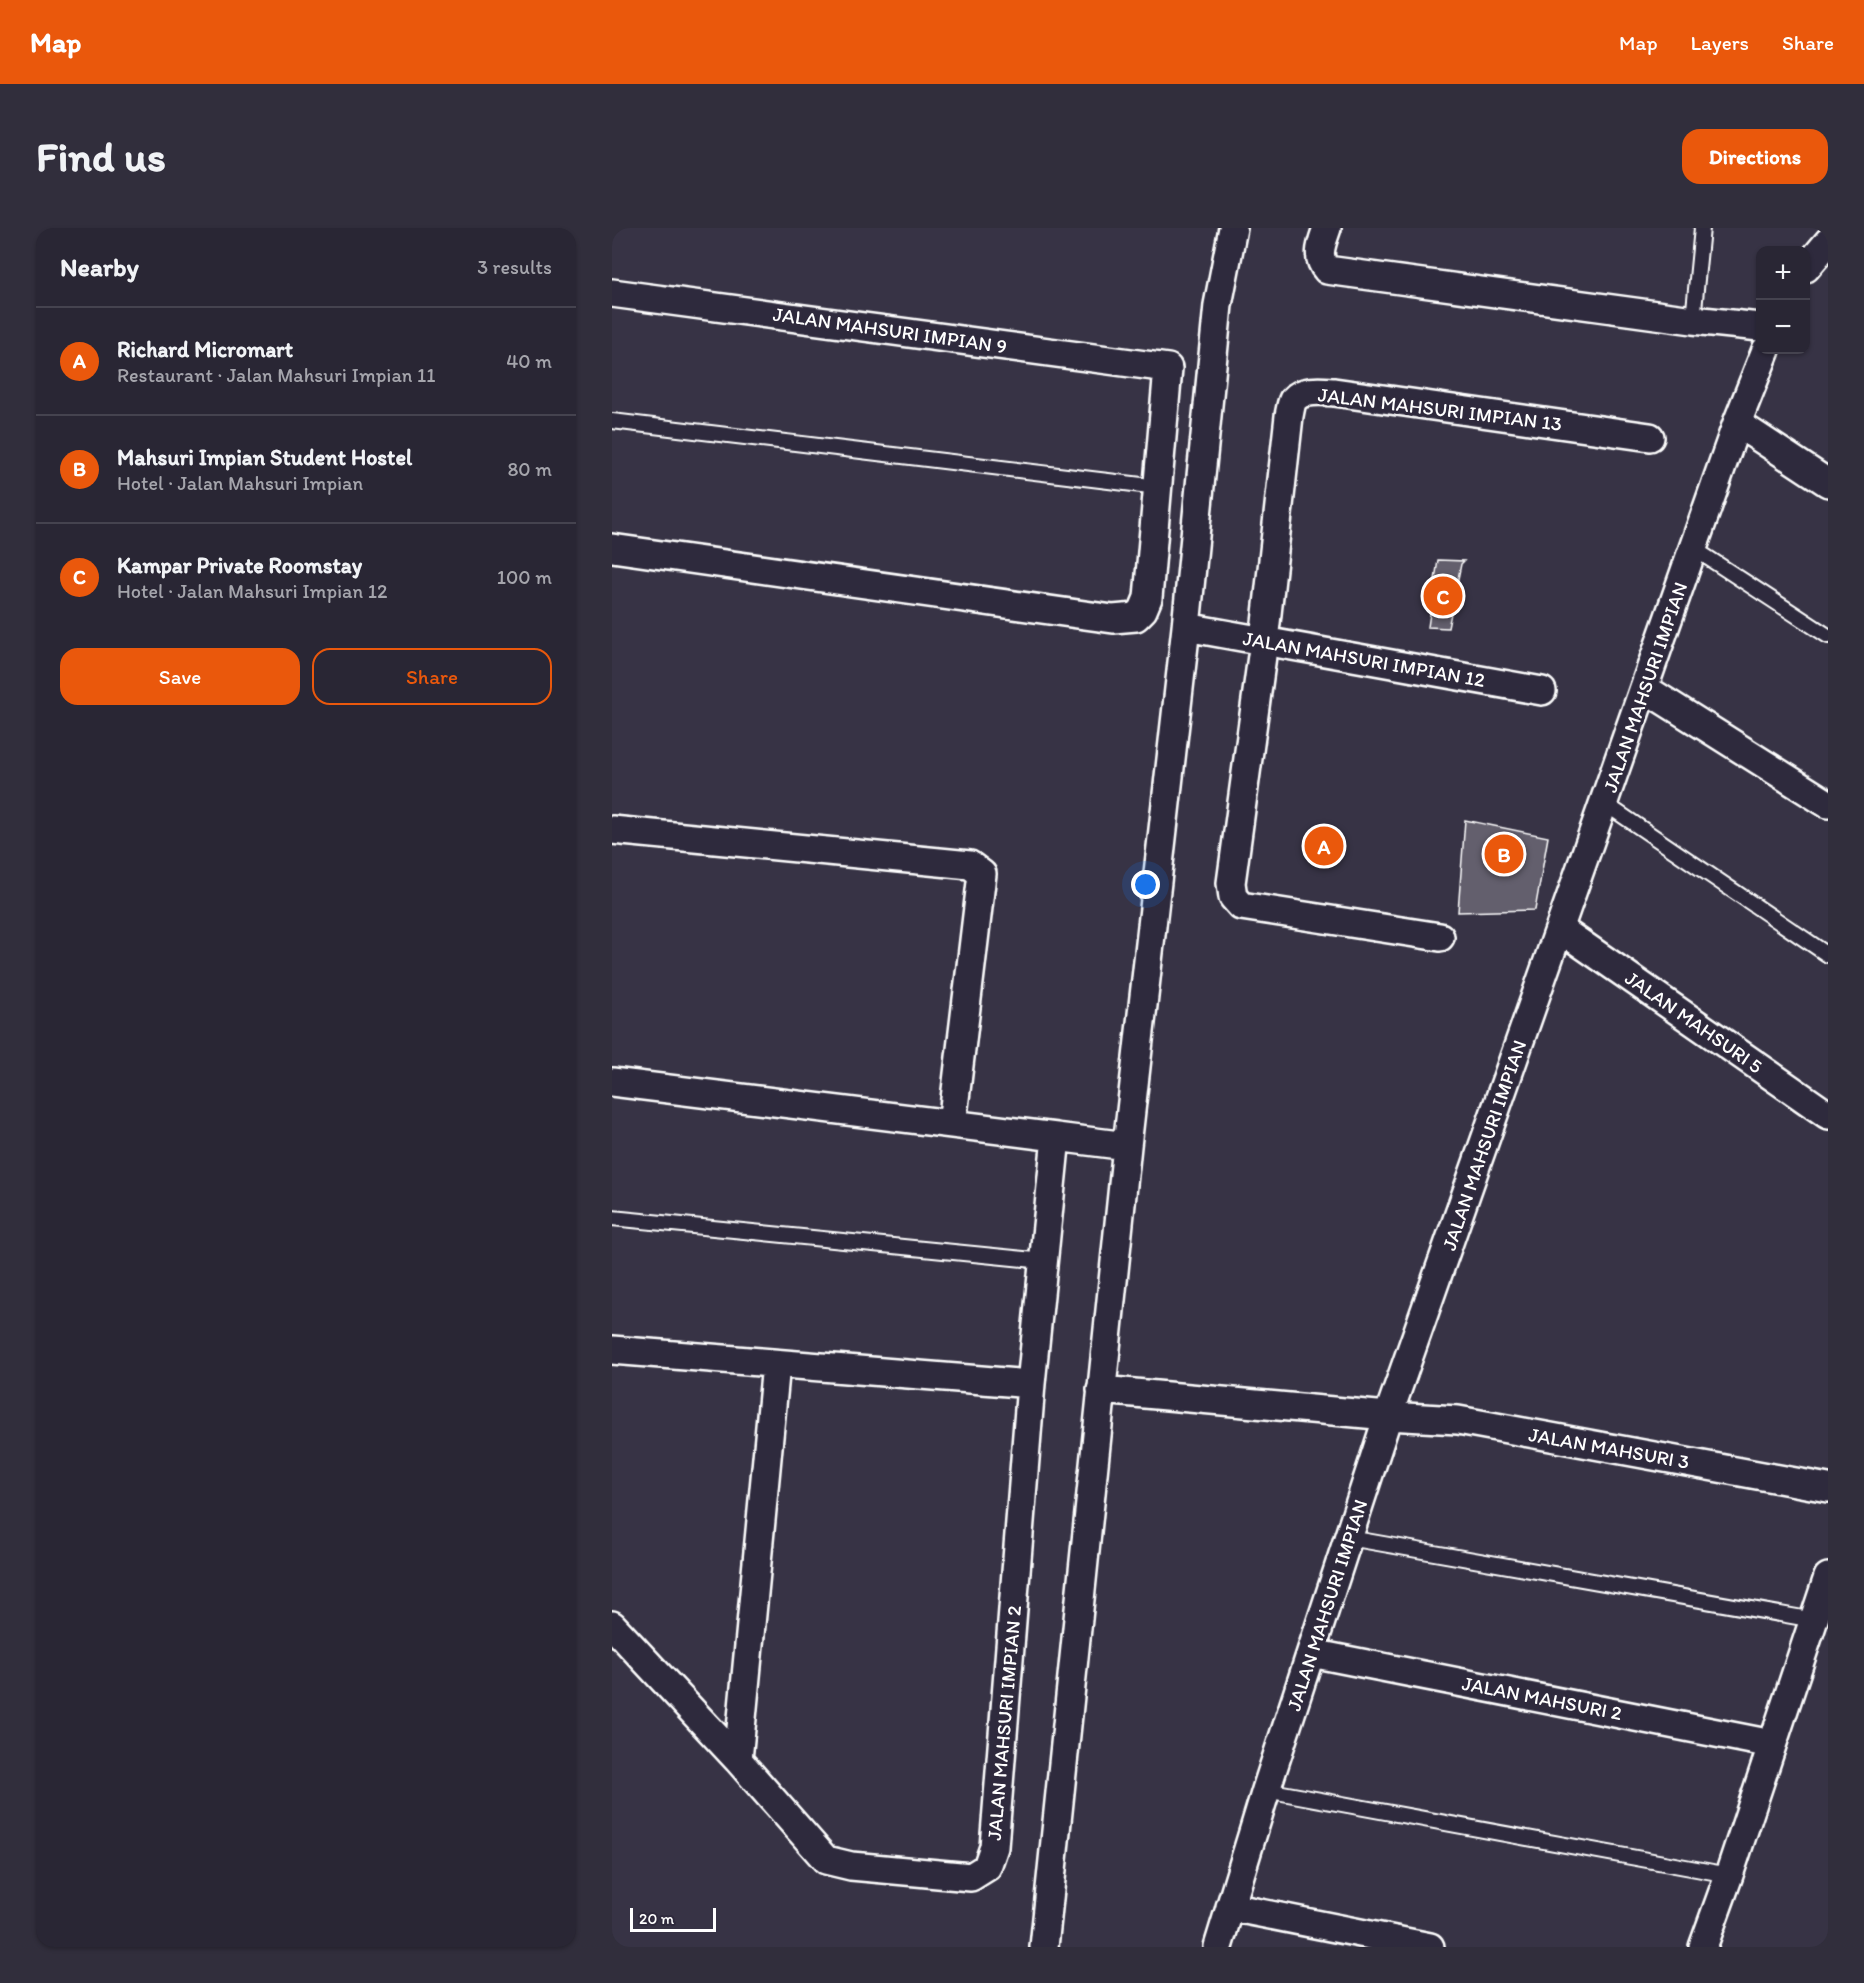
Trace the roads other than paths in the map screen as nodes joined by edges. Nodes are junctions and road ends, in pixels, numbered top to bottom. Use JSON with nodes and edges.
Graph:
{"nodes":[{"id":1,"x":1233,"y":228,"type":"edge"},
{"id":2,"x":1327,"y":228,"type":"edge"},
{"id":3,"x":1702,"y":228,"type":"edge"},
{"id":4,"x":1828,"y":242,"type":"edge"},
{"id":5,"x":1810,"y":263,"type":"edge"},
{"id":6,"x":612,"y":293,"type":"edge"},
{"id":7,"x":1693,"y":320,"type":"junction"},
{"id":8,"x":1756,"y":326,"type":"edge"},
{"id":9,"x":1764,"y":354,"type":"edge"},
{"id":10,"x":612,"y":421,"type":"edge"},
{"id":11,"x":1737,"y":423,"type":"junction"},
{"id":12,"x":1650,"y":437,"type":"dead end"},
{"id":13,"x":1828,"y":483,"type":"edge"},
{"id":14,"x":1158,"y":487,"type":"junction"},
{"id":15,"x":612,"y":548,"type":"edge"},
{"id":16,"x":1693,"y":548,"type":"junction"},
{"id":17,"x":1186,"y":627,"type":"junction"},
{"id":18,"x":1828,"y":636,"type":"edge"},
{"id":19,"x":1264,"y":641,"type":"junction"},
{"id":20,"x":1644,"y":688,"type":"junction"},
{"id":21,"x":1542,"y":691,"type":"dead end"},
{"id":22,"x":1604,"y":803,"type":"junction"},
{"id":23,"x":1828,"y":804,"type":"edge"},
{"id":24,"x":612,"y":830,"type":"edge"},
{"id":25,"x":1560,"y":929,"type":"junction"},
{"id":26,"x":1440,"y":937,"type":"dead end"},
{"id":27,"x":1828,"y":955,"type":"edge"},
{"id":28,"x":612,"y":1082,"type":"edge"},
{"id":29,"x":1828,"y":1115,"type":"edge"},
{"id":30,"x":952,"y":1124,"type":"junction"},
{"id":31,"x":1056,"y":1137,"type":"junction"},
{"id":32,"x":1126,"y":1146,"type":"junction"},
{"id":33,"x":612,"y":1218,"type":"edge"},
{"id":34,"x":1044,"y":1261,"type":"junction"},
{"id":35,"x":612,"y":1350,"type":"edge"},
{"id":36,"x":776,"y":1364,"type":"junction"},
{"id":37,"x":1031,"y":1384,"type":"junction"},
{"id":38,"x":1101,"y":1390,"type":"junction"},
{"id":39,"x":1388,"y":1416,"type":"junction"},
{"id":40,"x":1828,"y":1488,"type":"edge"},
{"id":41,"x":1349,"y":1539,"type":"junction"},
{"id":42,"x":1828,"y":1577,"type":"edge"},
{"id":43,"x":1814,"y":1620,"type":"junction"},
{"id":44,"x":612,"y":1625,"type":"edge"},
{"id":45,"x":1311,"y":1653,"type":"junction"},
{"id":46,"x":1772,"y":1744,"type":"junction"},
{"id":47,"x":738,"y":1760,"type":"junction"},
{"id":48,"x":1266,"y":1790,"type":"junction"},
{"id":49,"x":1730,"y":1875,"type":"junction"},
{"id":50,"x":1230,"y":1907,"type":"junction"},
{"id":51,"x":1044,"y":1947,"type":"edge"},
{"id":52,"x":1218,"y":1947,"type":"edge"},
{"id":53,"x":1430,"y":1947,"type":"edge"},
{"id":54,"x":1703,"y":1947,"type":"edge"}],
"edges":[{"from":1,"to":17,"type":"street"},
{"from":2,"to":7,"type":"street"},
{"from":3,"to":7,"type":"lane"},
{"from":4,"to":5,"type":"street"},
{"from":6,"to":14,"type":"street","name":"JALAN MAHSURI IMPIAN 9"},
{"from":7,"to":8,"type":"street"},
{"from":9,"to":11,"type":"street","name":"JALAN MAHSURI IMPIAN"},
{"from":10,"to":14,"type":"lane"},
{"from":11,"to":13,"type":"street"},
{"from":11,"to":16,"type":"street","name":"JALAN MAHSURI IMPIAN"},
{"from":12,"to":19,"type":"street","name":"JALAN MAHSURI IMPIAN 13"},
{"from":14,"to":15,"type":"street"},
{"from":16,"to":18,"type":"lane"},
{"from":16,"to":20,"type":"street","name":"JALAN MAHSURI IMPIAN"},
{"from":17,"to":19,"type":"street","name":"JALAN MAHSURI IMPIAN 12"},
{"from":17,"to":32,"type":"street"},
{"from":19,"to":21,"type":"street","name":"JALAN MAHSURI IMPIAN 12"},
{"from":19,"to":26,"type":"street","name":"JALAN MAHSURI IMPIAN 13"},
{"from":20,"to":22,"type":"street","name":"JALAN MAHSURI IMPIAN"},
{"from":20,"to":23,"type":"street"},
{"from":22,"to":25,"type":"street","name":"JALAN MAHSURI IMPIAN"},
{"from":22,"to":27,"type":"lane"},
{"from":24,"to":30,"type":"street"},
{"from":25,"to":29,"type":"street","name":"JALAN MAHSURI 5"},
{"from":25,"to":39,"type":"street","name":"JALAN MAHSURI IMPIAN"},
{"from":28,"to":30,"type":"street"},
{"from":30,"to":31,"type":"street"},
{"from":31,"to":32,"type":"street"},
{"from":31,"to":34,"type":"street","name":"JALAN MAHSURI IMPIAN 2"},
{"from":32,"to":38,"type":"street"},
{"from":33,"to":34,"type":"lane"},
{"from":34,"to":37,"type":"street","name":"JALAN MAHSURI IMPIAN 2"},
{"from":35,"to":36,"type":"street"},
{"from":36,"to":37,"type":"street"},
{"from":36,"to":47,"type":"street"},
{"from":37,"to":47,"type":"street","name":"JALAN MAHSURI IMPIAN 2"},
{"from":38,"to":39,"type":"street","name":"JALAN MAHSURI 3"},
{"from":38,"to":51,"type":"street"},
{"from":39,"to":40,"type":"street","name":"JALAN MAHSURI 3"},
{"from":39,"to":41,"type":"street","name":"JALAN MAHSURI IMPIAN"},
{"from":41,"to":43,"type":"lane"},
{"from":41,"to":45,"type":"street","name":"JALAN MAHSURI IMPIAN"},
{"from":42,"to":43,"type":"street"},
{"from":43,"to":46,"type":"street"},
{"from":44,"to":47,"type":"street","name":"JALAN MAHSURI IMPIAN 2"},
{"from":45,"to":46,"type":"street","name":"JALAN MAHSURI 2"},
{"from":45,"to":48,"type":"street","name":"JALAN MAHSURI IMPIAN"},
{"from":46,"to":49,"type":"street"},
{"from":48,"to":49,"type":"lane"},
{"from":48,"to":50,"type":"street","name":"JALAN MAHSURI IMPIAN"},
{"from":49,"to":54,"type":"street"},
{"from":50,"to":52,"type":"street","name":"JALAN MAHSURI IMPIAN"},
{"from":50,"to":53,"type":"street"}]}
